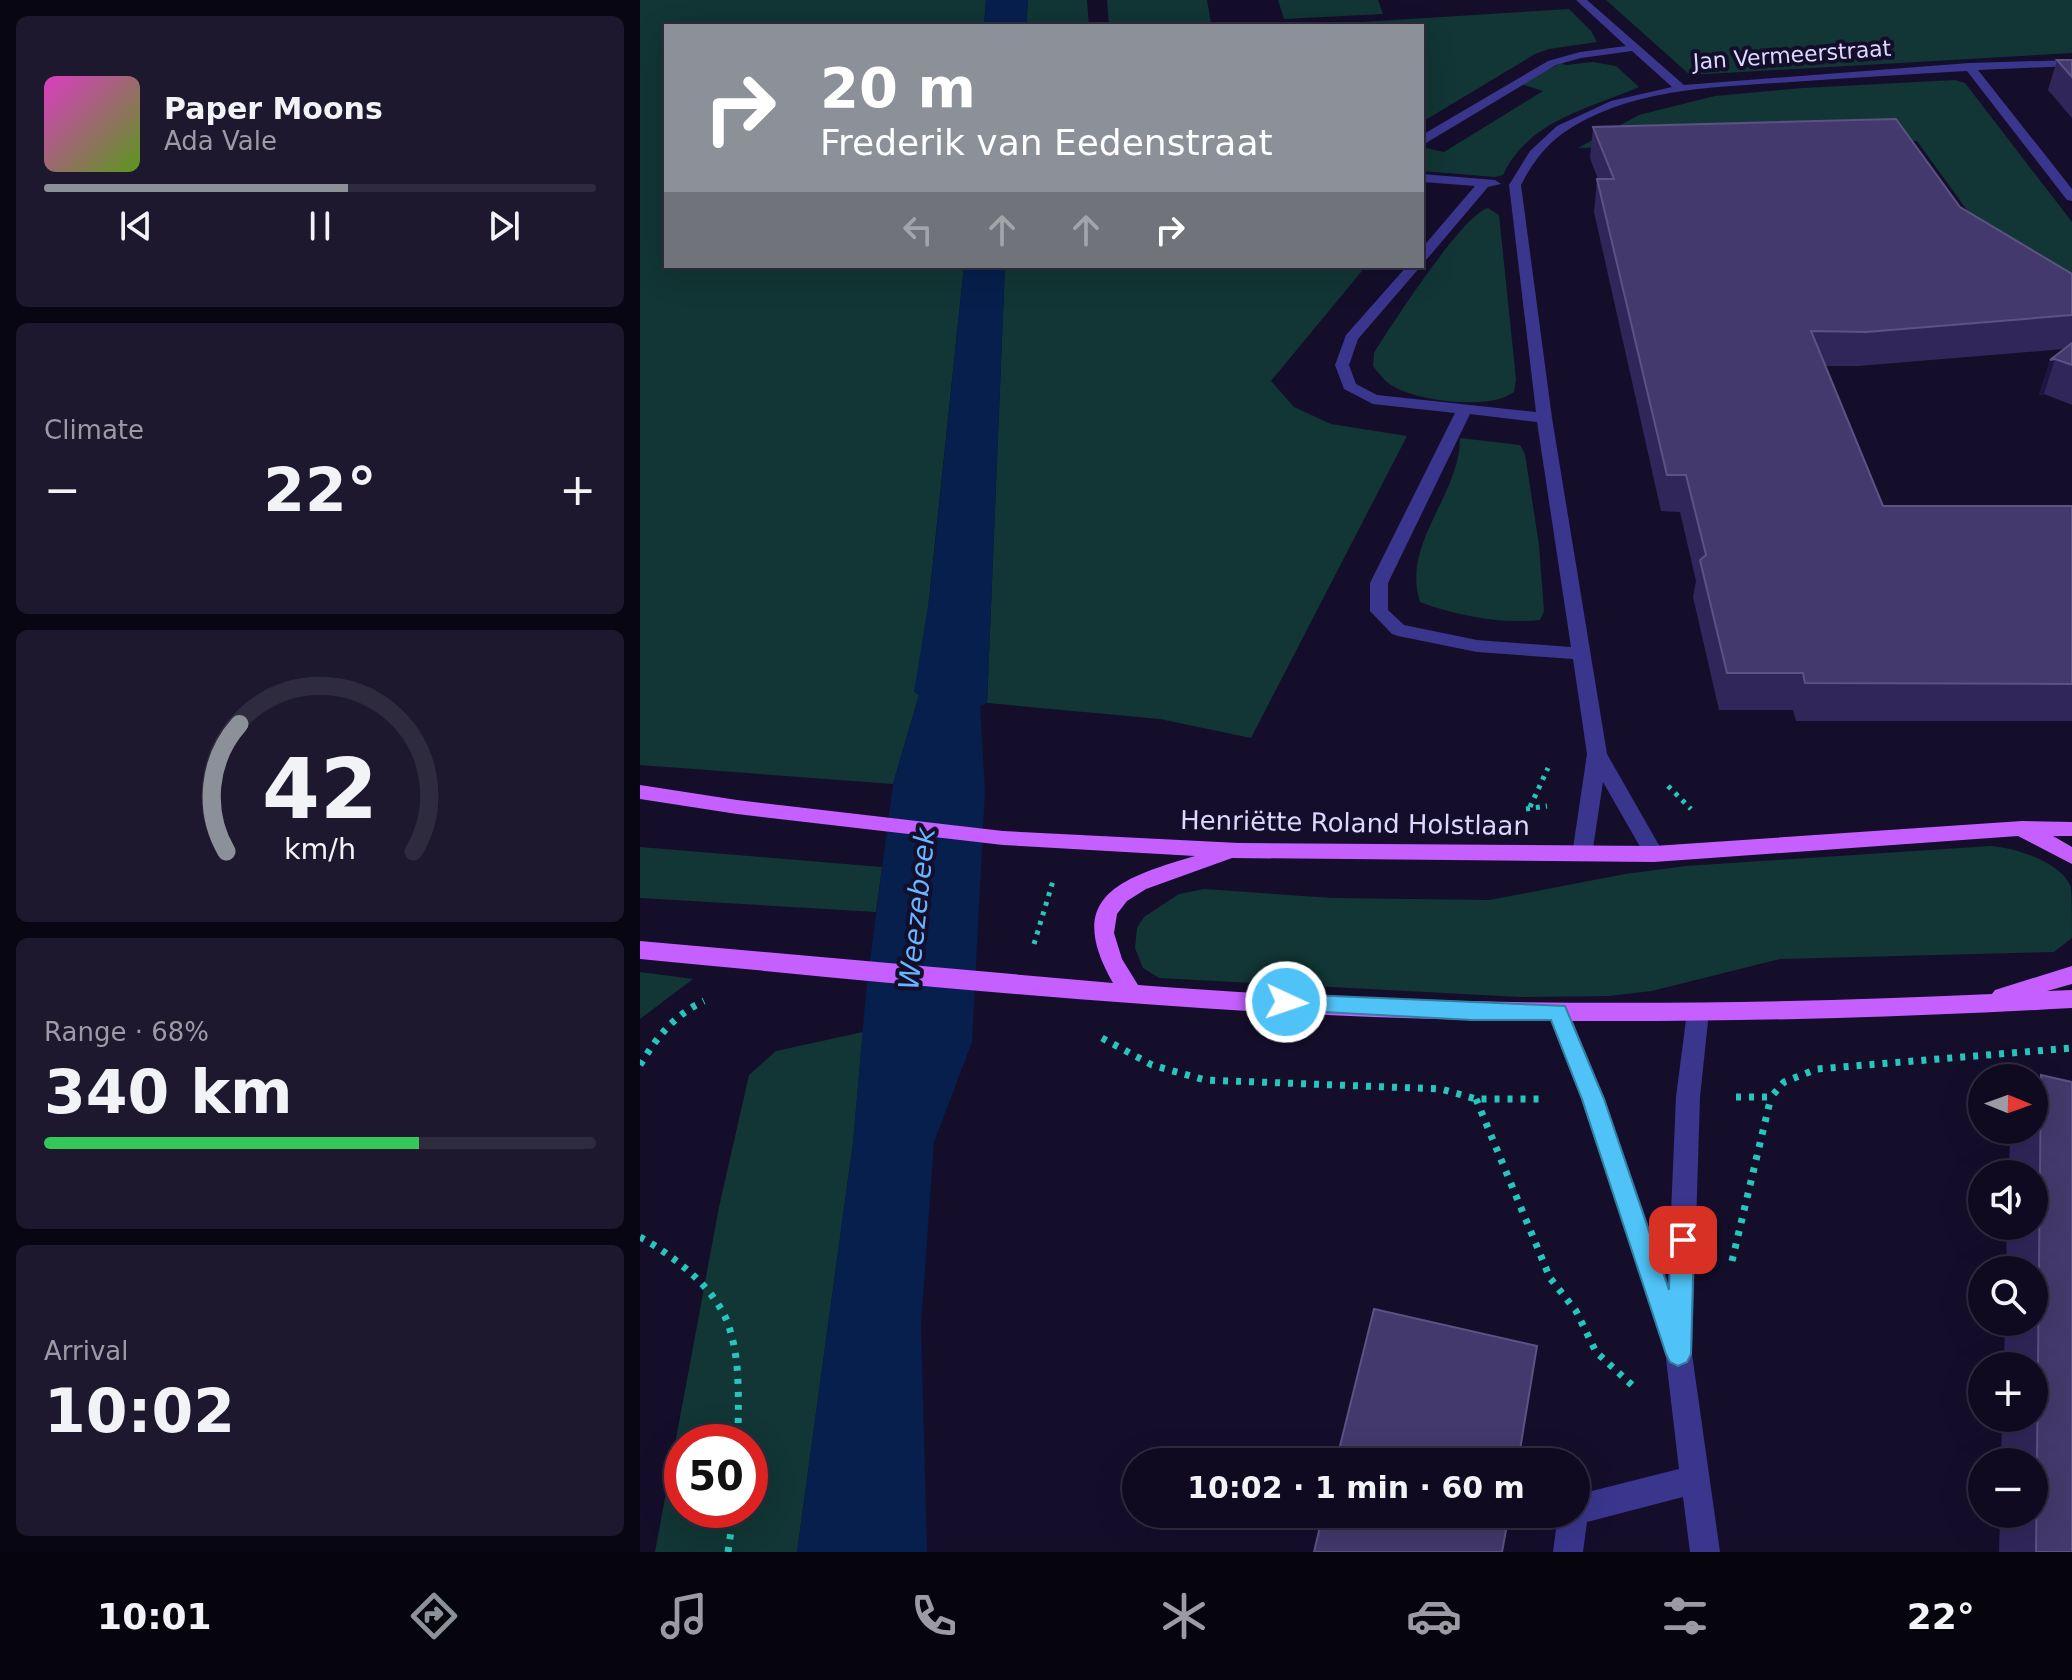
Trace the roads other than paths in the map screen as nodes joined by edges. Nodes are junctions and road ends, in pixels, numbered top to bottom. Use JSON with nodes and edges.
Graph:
{"nodes":[{"id":1,"x":1581,"y":0,"type":"edge"},
{"id":2,"x":1632,"y":48,"type":"junction"},
{"id":3,"x":2072,"y":63,"type":"edge"},
{"id":4,"x":1969,"y":66,"type":"junction"},
{"id":5,"x":1680,"y":88,"type":"junction"},
{"id":6,"x":1424,"y":139,"type":"edge"},
{"id":7,"x":1424,"y":178,"type":"edge"},
{"id":8,"x":1485,"y":183,"type":"junction"},
{"id":9,"x":1515,"y":185,"type":"junction"},
{"id":10,"x":2072,"y":197,"type":"edge"},
{"id":11,"x":1424,"y":254,"type":"edge"},
{"id":12,"x":1412,"y":268,"type":"edge"},
{"id":13,"x":1464,"y":411,"type":"junction"},
{"id":14,"x":1544,"y":418,"type":"junction"},
{"id":15,"x":1582,"y":654,"type":"junction"},
{"id":16,"x":1597,"y":754,"type":"junction"},
{"id":17,"x":640,"y":792,"type":"edge"},
{"id":18,"x":2022,"y":828,"type":"junction"},
{"id":19,"x":2072,"y":829,"type":"edge"},
{"id":20,"x":1239,"y":851,"type":"junction"},
{"id":21,"x":1654,"y":854,"type":"junction"},
{"id":22,"x":1582,"y":855,"type":"junction"},
{"id":23,"x":2072,"y":856,"type":"edge"},
{"id":24,"x":640,"y":950,"type":"edge"},
{"id":25,"x":2072,"y":975,"type":"edge"},
{"id":26,"x":1131,"y":994,"type":"junction"},
{"id":27,"x":2072,"y":999,"type":"edge"},
{"id":28,"x":1973,"y":1005,"type":"junction"},
{"id":29,"x":1558,"y":1012,"type":"junction"},
{"id":30,"x":1698,"y":1012,"type":"junction"},
{"id":31,"x":1678,"y":1354,"type":"junction"},
{"id":32,"x":1695,"y":1479,"type":"junction"},
{"id":33,"x":1590,"y":1508,"type":"edge"},
{"id":34,"x":1572,"y":1528,"type":"edge"},
{"id":35,"x":1568,"y":1552,"type":"edge"},
{"id":36,"x":1705,"y":1552,"type":"edge"}],
"edges":[{"from":1,"to":2,"type":"street"},
{"from":2,"to":5,"type":"street"},
{"from":2,"to":6,"type":"street"},
{"from":3,"to":4,"type":"street","name":"Jan Vermeerstraat"},
{"from":4,"to":5,"type":"street","name":"Jan Vermeerstraat"},
{"from":4,"to":10,"type":"street"},
{"from":5,"to":9,"type":"street","name":"Jan Vermeerstraat"},
{"from":7,"to":8,"type":"street"},
{"from":8,"to":9,"type":"street"},
{"from":8,"to":11,"type":"street"},
{"from":9,"to":14,"type":"street"},
{"from":12,"to":13,"type":"street"},
{"from":13,"to":14,"type":"street"},
{"from":13,"to":15,"type":"street"},
{"from":14,"to":15,"type":"street"},
{"from":15,"to":16,"type":"street"},
{"from":16,"to":21,"type":"street"},
{"from":16,"to":22,"type":"street"},
{"from":17,"to":20,"type":"main road","name":"Henriëtte Roland Holstlaan"},
{"from":18,"to":19,"type":"main road","name":"Henriëtte Roland Holstlaan"},
{"from":18,"to":21,"type":"main road","name":"Henriëtte Roland Holstlaan"},
{"from":18,"to":23,"type":"main road"},
{"from":20,"to":22,"type":"main road","name":"Henriëtte Roland Holstlaan"},
{"from":20,"to":26,"type":"main road"},
{"from":21,"to":22,"type":"main road","name":"Henriëtte Roland Holstlaan"},
{"from":24,"to":26,"type":"main road"},
{"from":25,"to":28,"type":"main road"},
{"from":26,"to":29,"type":"main road"},
{"from":27,"to":28,"type":"main road"},
{"from":28,"to":30,"type":"main road"},
{"from":29,"to":30,"type":"main road"},
{"from":29,"to":31,"type":"street"},
{"from":30,"to":31,"type":"street"},
{"from":31,"to":32,"type":"street"},
{"from":32,"to":33,"type":"street"},
{"from":32,"to":36,"type":"street"},
{"from":34,"to":35,"type":"street"}]}
